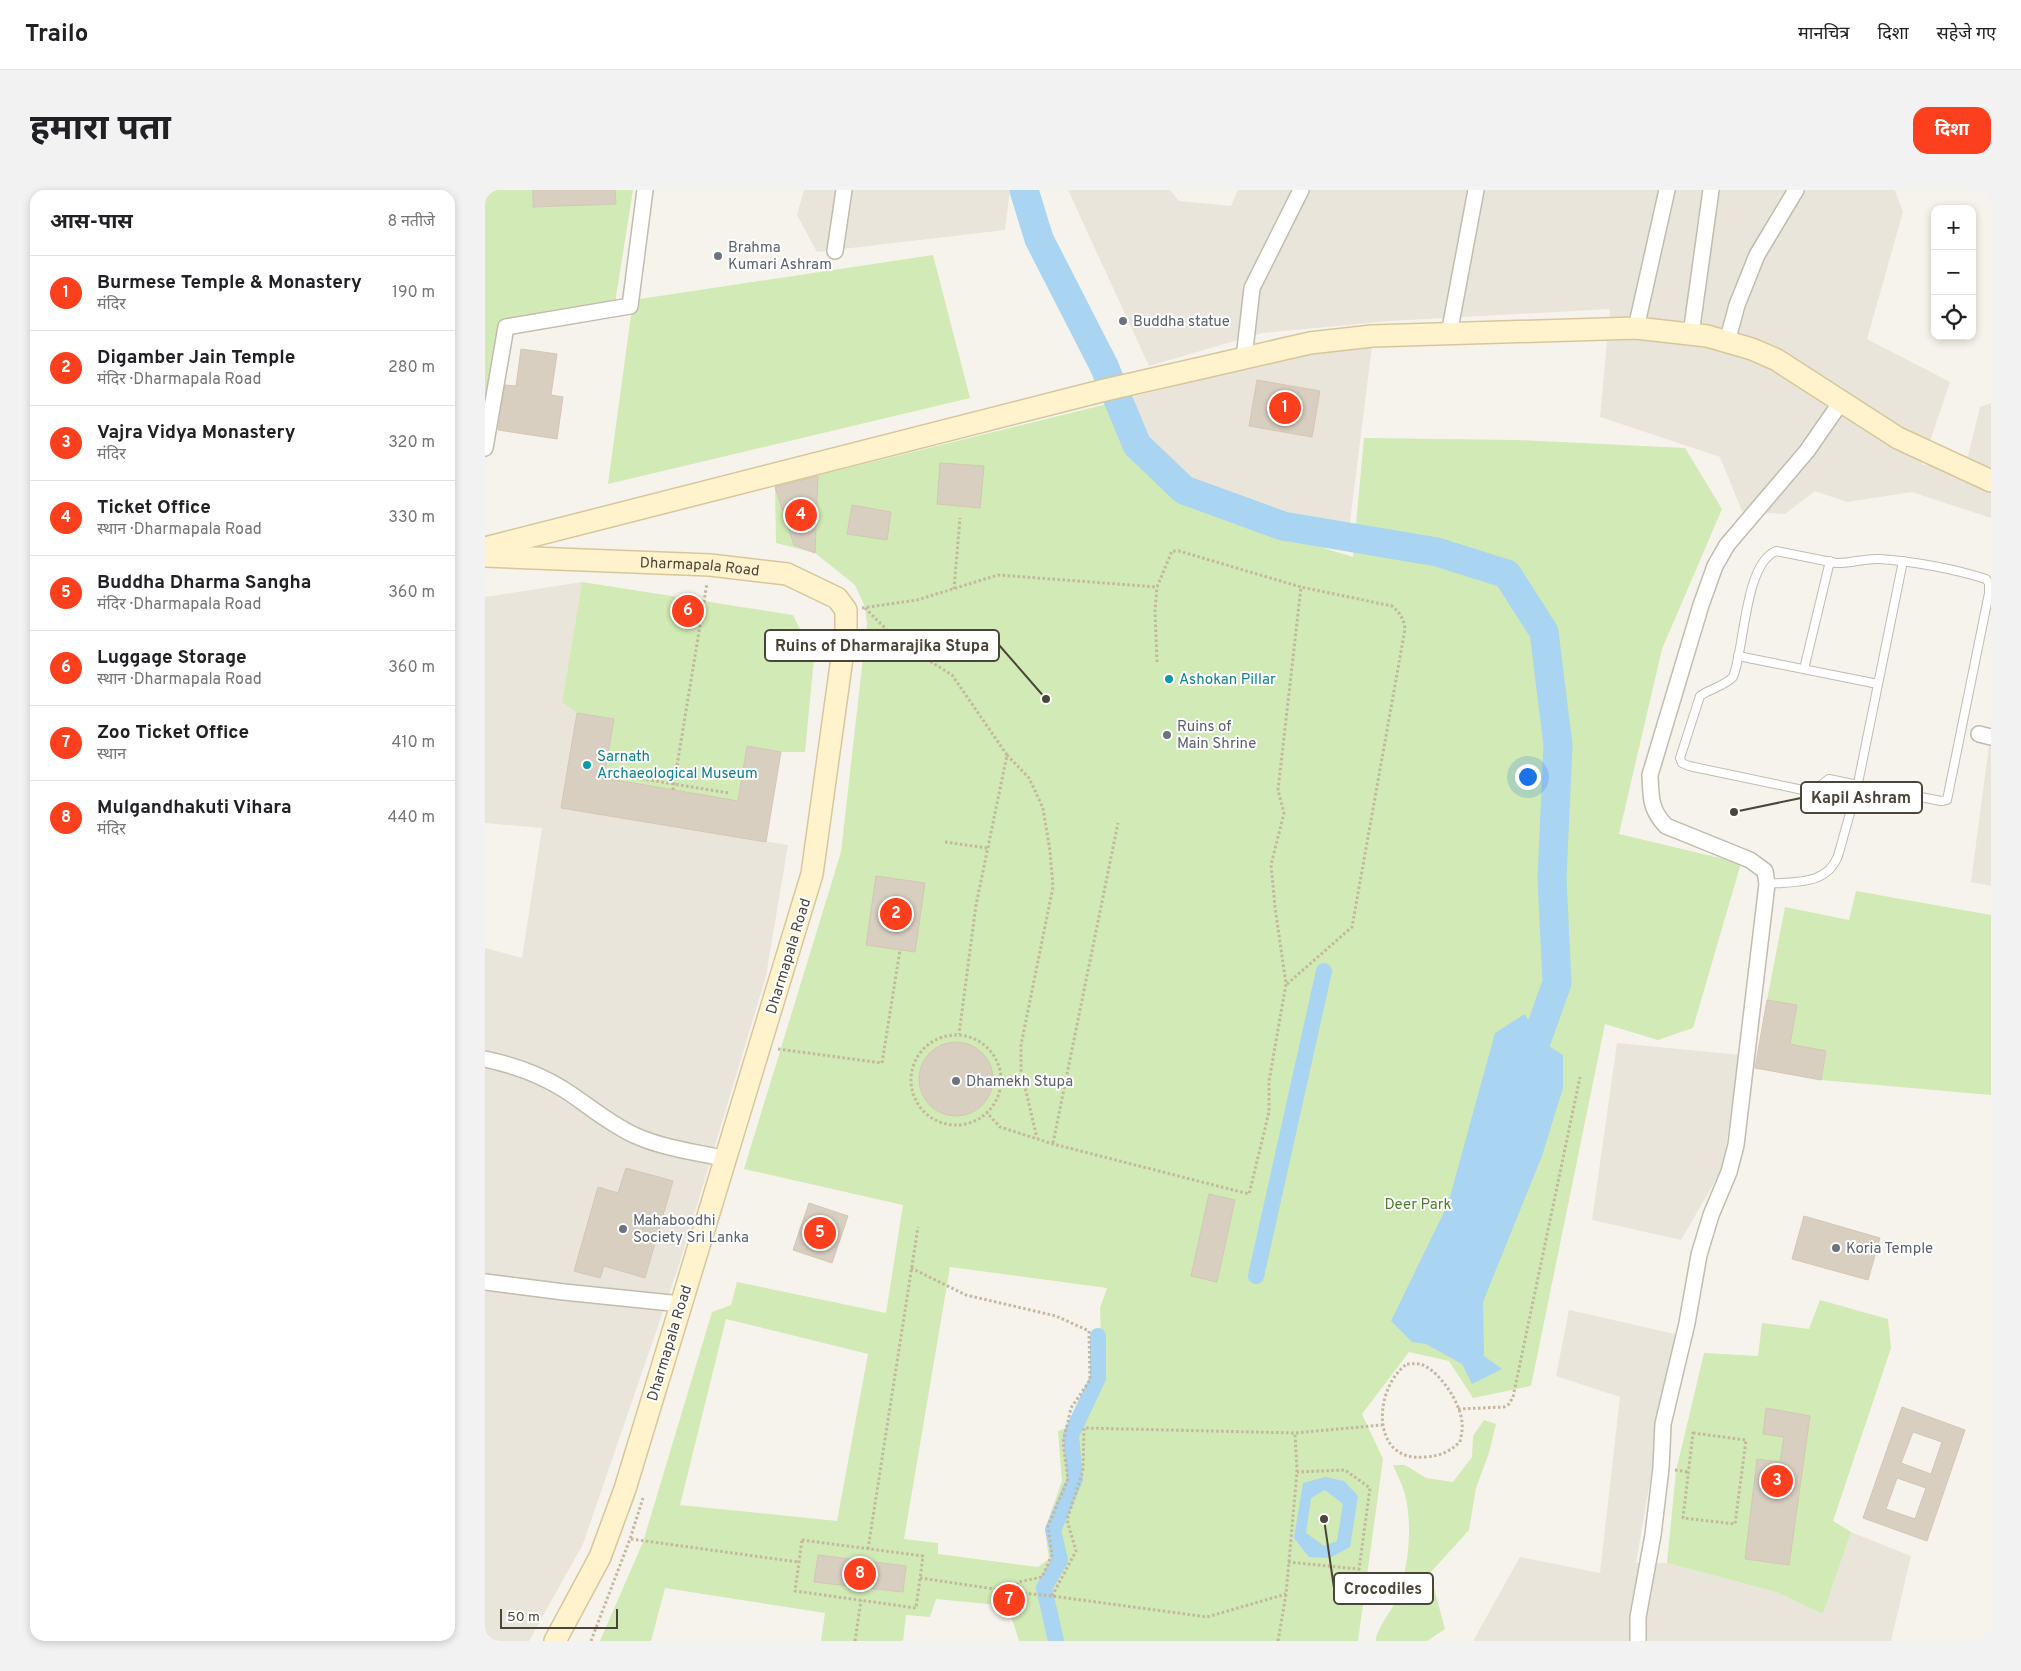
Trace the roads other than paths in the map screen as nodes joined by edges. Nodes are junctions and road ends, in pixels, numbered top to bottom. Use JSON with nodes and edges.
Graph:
{"nodes":[{"id":1,"x":645,"y":190,"type":"edge"},
{"id":2,"x":844,"y":190,"type":"edge"},
{"id":3,"x":1301,"y":190,"type":"edge"},
{"id":4,"x":1476,"y":190,"type":"edge"},
{"id":5,"x":1667,"y":190,"type":"edge"},
{"id":6,"x":1711,"y":190,"type":"edge"},
{"id":7,"x":1796,"y":190,"type":"edge"},
{"id":8,"x":835,"y":251,"type":"dead end"},
{"id":9,"x":1636,"y":328,"type":"junction"},
{"id":10,"x":1449,"y":334,"type":"junction"},
{"id":11,"x":1691,"y":334,"type":"junction"},
{"id":12,"x":1727,"y":342,"type":"junction"},
{"id":13,"x":1244,"y":358,"type":"junction"},
{"id":14,"x":1841,"y":402,"type":"junction"},
{"id":15,"x":485,"y":448,"type":"edge"},
{"id":16,"x":1991,"y":481,"type":"edge"},
{"id":17,"x":485,"y":548,"type":"edge"},
{"id":18,"x":485,"y":556,"type":"edge"},
{"id":19,"x":1830,"y":561,"type":"junction"},
{"id":20,"x":1903,"y":561,"type":"junction"},
{"id":21,"x":1738,"y":656,"type":"junction"},
{"id":22,"x":1804,"y":669,"type":"junction"},
{"id":23,"x":1878,"y":684,"type":"junction"},
{"id":24,"x":1857,"y":787,"type":"junction"},
{"id":25,"x":1767,"y":884,"type":"junction"},
{"id":26,"x":485,"y":1059,"type":"edge"},
{"id":27,"x":726,"y":1159,"type":"junction"},
{"id":28,"x":485,"y":1282,"type":"edge"},
{"id":29,"x":681,"y":1304,"type":"junction"},
{"id":30,"x":555,"y":1641,"type":"edge"},
{"id":31,"x":1638,"y":1641,"type":"edge"}],
"edges":[{"from":1,"to":15,"type":"street"},
{"from":2,"to":8,"type":"street"},
{"from":3,"to":13,"type":"street"},
{"from":4,"to":10,"type":"street"},
{"from":5,"to":9,"type":"street"},
{"from":6,"to":11,"type":"street"},
{"from":7,"to":12,"type":"street"},
{"from":9,"to":10,"type":"street"},
{"from":9,"to":11,"type":"street"},
{"from":10,"to":13,"type":"street"},
{"from":11,"to":12,"type":"street"},
{"from":12,"to":14,"type":"street"},
{"from":13,"to":17,"type":"street"},
{"from":14,"to":16,"type":"street"},
{"from":14,"to":25,"type":"street"},
{"from":18,"to":27,"type":"street","name":"Dharmapala Road"},
{"from":19,"to":20,"type":"lane"},
{"from":19,"to":21,"type":"lane"},
{"from":19,"to":22,"type":"lane"},
{"from":20,"to":23,"type":"lane"},
{"from":20,"to":24,"type":"lane"},
{"from":21,"to":22,"type":"lane"},
{"from":21,"to":24,"type":"lane"},
{"from":22,"to":23,"type":"lane"},
{"from":23,"to":24,"type":"lane"},
{"from":24,"to":25,"type":"lane"},
{"from":25,"to":31,"type":"street"},
{"from":26,"to":27,"type":"street"},
{"from":27,"to":29,"type":"street","name":"Dharmapala Road"},
{"from":28,"to":29,"type":"street"},
{"from":29,"to":30,"type":"street","name":"Dharmapala Road"}]}
